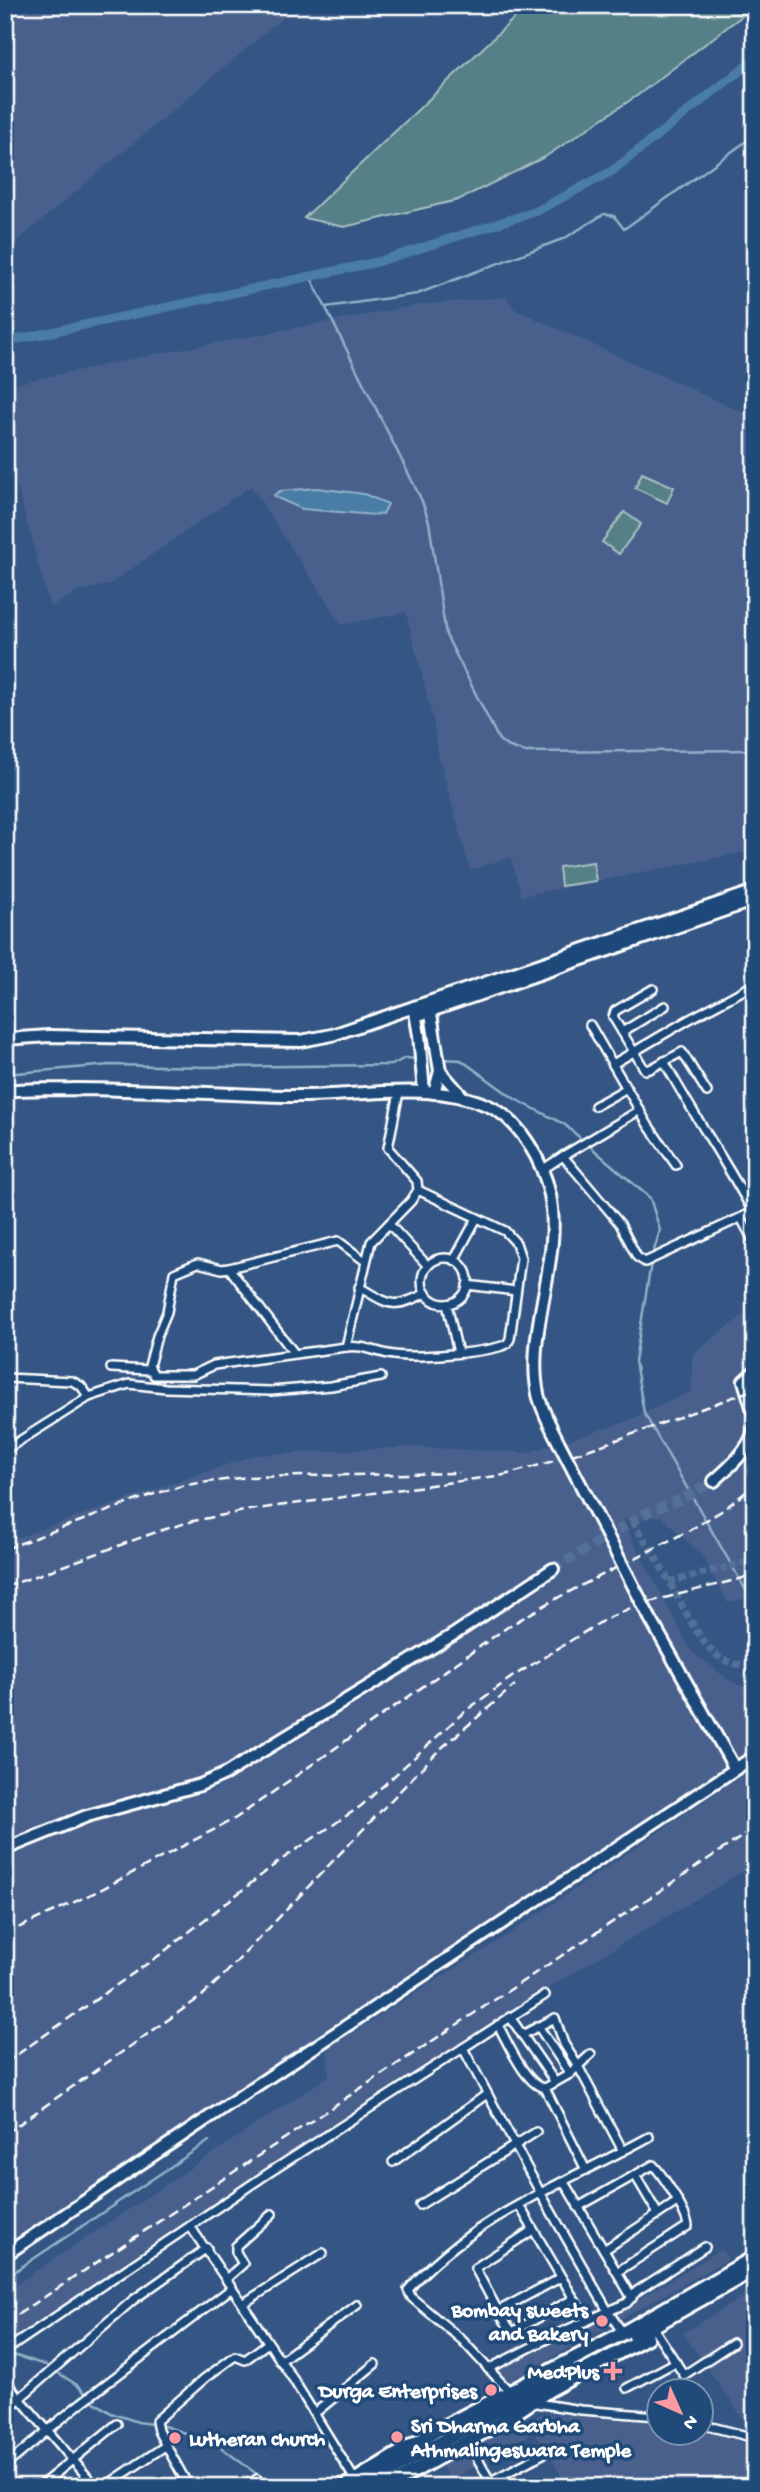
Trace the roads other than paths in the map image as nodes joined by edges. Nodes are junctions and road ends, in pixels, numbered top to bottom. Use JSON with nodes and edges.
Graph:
{"nodes":[{"id":1,"x":755,"y":891,"type":"edge"},
{"id":2,"x":755,"y":900,"type":"edge"},
{"id":3,"x":755,"y":984,"type":"edge"},
{"id":4,"x":653,"y":989,"type":"dead end"},
{"id":5,"x":430,"y":1006,"type":"junction"},
{"id":6,"x":665,"y":1006,"type":"dead end"},
{"id":7,"x":415,"y":1011,"type":"junction"},
{"id":8,"x":590,"y":1025,"type":"dead end"},
{"id":9,"x":622,"y":1032,"type":"junction"},
{"id":10,"x":5,"y":1039,"type":"edge"},
{"id":11,"x":634,"y":1052,"type":"junction"},
{"id":12,"x":664,"y":1061,"type":"junction"},
{"id":13,"x":614,"y":1064,"type":"junction"},
{"id":14,"x":440,"y":1069,"type":"junction"},
{"id":15,"x":627,"y":1088,"type":"junction"},
{"id":16,"x":5,"y":1091,"type":"edge"},
{"id":17,"x":399,"y":1092,"type":"junction"},
{"id":18,"x":707,"y":1092,"type":"dead end"},
{"id":19,"x":429,"y":1093,"type":"junction"},
{"id":20,"x":462,"y":1096,"type":"junction"},
{"id":21,"x":594,"y":1106,"type":"dead end"},
{"id":22,"x":640,"y":1110,"type":"junction"},
{"id":23,"x":563,"y":1156,"type":"junction"},
{"id":24,"x":676,"y":1165,"type":"dead end"},
{"id":25,"x":542,"y":1170,"type":"junction"},
{"id":26,"x":418,"y":1190,"type":"junction"},
{"id":27,"x":754,"y":1212,"type":"edge"},
{"id":28,"x":477,"y":1217,"type":"junction"},
{"id":29,"x":741,"y":1218,"type":"junction"},
{"id":30,"x":389,"y":1224,"type":"junction"},
{"id":31,"x":755,"y":1244,"type":"edge"},
{"id":32,"x":454,"y":1260,"type":"junction"},
{"id":33,"x":365,"y":1261,"type":"junction"},
{"id":34,"x":428,"y":1266,"type":"junction"},
{"id":35,"x":229,"y":1268,"type":"junction"},
{"id":36,"x":467,"y":1285,"type":"junction"},
{"id":37,"x":359,"y":1287,"type":"junction"},
{"id":38,"x":516,"y":1291,"type":"junction"},
{"id":39,"x":426,"y":1293,"type":"junction"},
{"id":40,"x":447,"y":1304,"type":"junction"},
{"id":41,"x":346,"y":1347,"type":"junction"},
{"id":42,"x":294,"y":1353,"type":"junction"},
{"id":43,"x":458,"y":1353,"type":"junction"},
{"id":44,"x":111,"y":1368,"type":"dead end"},
{"id":45,"x":149,"y":1370,"type":"junction"},
{"id":46,"x":755,"y":1371,"type":"edge"},
{"id":47,"x":381,"y":1377,"type":"dead end"},
{"id":48,"x":5,"y":1378,"type":"edge"},
{"id":49,"x":89,"y":1397,"type":"junction"},
{"id":50,"x":755,"y":1417,"type":"edge"},
{"id":51,"x":755,"y":1428,"type":"edge"},
{"id":52,"x":6,"y":1449,"type":"edge"},
{"id":53,"x":714,"y":1481,"type":"tunnel mouth"},
{"id":54,"x":553,"y":1569,"type":"tunnel mouth"},
{"id":55,"x":755,"y":1756,"type":"edge"},
{"id":56,"x":735,"y":1769,"type":"junction"},
{"id":57,"x":5,"y":1849,"type":"edge"},
{"id":58,"x":545,"y":1995,"type":"dead end"},
{"id":59,"x":510,"y":2017,"type":"junction"},
{"id":60,"x":498,"y":2025,"type":"junction"},
{"id":61,"x":538,"y":2026,"type":"junction"},
{"id":62,"x":522,"y":2035,"type":"junction"},
{"id":63,"x":463,"y":2048,"type":"junction"},
{"id":64,"x":591,"y":2054,"type":"dead end"},
{"id":65,"x":578,"y":2066,"type":"junction"},
{"id":66,"x":570,"y":2074,"type":"junction"},
{"id":67,"x":555,"y":2082,"type":"junction"},
{"id":68,"x":545,"y":2088,"type":"junction"},
{"id":69,"x":487,"y":2094,"type":"junction"},
{"id":70,"x":536,"y":2132,"type":"dead end"},
{"id":71,"x":649,"y":2137,"type":"dead end"},
{"id":72,"x":514,"y":2144,"type":"junction"},
{"id":73,"x":624,"y":2151,"type":"junction"},
{"id":74,"x":393,"y":2162,"type":"dead end"},
{"id":75,"x":586,"y":2170,"type":"junction"},
{"id":76,"x":635,"y":2175,"type":"junction"},
{"id":77,"x":564,"y":2182,"type":"junction"},
{"id":78,"x":540,"y":2192,"type":"junction"},
{"id":79,"x":677,"y":2202,"type":"junction"},
{"id":80,"x":420,"y":2205,"type":"dead end"},
{"id":81,"x":519,"y":2205,"type":"junction"},
{"id":82,"x":578,"y":2207,"type":"junction"},
{"id":83,"x":272,"y":2214,"type":"dead end"},
{"id":84,"x":658,"y":2214,"type":"junction"},
{"id":85,"x":190,"y":2226,"type":"junction"},
{"id":86,"x":533,"y":2230,"type":"junction"},
{"id":87,"x":705,"y":2247,"type":"dead end"},
{"id":88,"x":207,"y":2248,"type":"junction"},
{"id":89,"x":604,"y":2250,"type":"junction"},
{"id":90,"x":323,"y":2253,"type":"dead end"},
{"id":91,"x":5,"y":2255,"type":"edge"},
{"id":92,"x":755,"y":2257,"type":"edge"},
{"id":93,"x":755,"y":2269,"type":"edge"},
{"id":94,"x":617,"y":2272,"type":"junction"},
{"id":95,"x":560,"y":2278,"type":"junction"},
{"id":96,"x":755,"y":2278,"type":"edge"},
{"id":97,"x":226,"y":2279,"type":"junction"},
{"id":98,"x":232,"y":2288,"type":"junction"},
{"id":99,"x":632,"y":2298,"type":"junction"},
{"id":100,"x":573,"y":2299,"type":"junction"},
{"id":101,"x":244,"y":2303,"type":"junction"},
{"id":102,"x":357,"y":2305,"type":"dead end"},
{"id":103,"x":498,"y":2311,"type":"junction"},
{"id":104,"x":609,"y":2313,"type":"junction"},
{"id":105,"x":587,"y":2321,"type":"junction"},
{"id":106,"x":656,"y":2332,"type":"junction"},
{"id":107,"x":623,"y":2333,"type":"junction"},
{"id":108,"x":268,"y":2343,"type":"junction"},
{"id":109,"x":733,"y":2343,"type":"dead end"},
{"id":110,"x":6,"y":2350,"type":"edge"},
{"id":111,"x":280,"y":2361,"type":"junction"},
{"id":112,"x":676,"y":2362,"type":"junction"},
{"id":113,"x":375,"y":2364,"type":"dead end"},
{"id":114,"x":488,"y":2369,"type":"junction"},
{"id":115,"x":5,"y":2381,"type":"edge"},
{"id":116,"x":627,"y":2388,"type":"dead end"},
{"id":117,"x":507,"y":2391,"type":"junction"},
{"id":118,"x":19,"y":2399,"type":"junction"},
{"id":119,"x":527,"y":2400,"type":"junction"},
{"id":120,"x":5,"y":2411,"type":"edge"},
{"id":121,"x":315,"y":2413,"type":"junction"},
{"id":122,"x":644,"y":2415,"type":"edge"},
{"id":123,"x":117,"y":2424,"type":"dead end"},
{"id":124,"x":714,"y":2427,"type":"edge"},
{"id":125,"x":47,"y":2431,"type":"junction"},
{"id":126,"x":755,"y":2438,"type":"edge"},
{"id":127,"x":467,"y":2440,"type":"junction"},
{"id":128,"x":166,"y":2446,"type":"junction"},
{"id":129,"x":543,"y":2454,"type":"dead end"},
{"id":130,"x":71,"y":2460,"type":"junction"},
{"id":131,"x":5,"y":2466,"type":"edge"},
{"id":132,"x":257,"y":2479,"type":"dead end"},
{"id":133,"x":408,"y":2481,"type":"edge"},
{"id":134,"x":490,"y":2481,"type":"junction"},
{"id":135,"x":349,"y":2483,"type":"edge"},
{"id":136,"x":187,"y":2484,"type":"edge"},
{"id":137,"x":39,"y":2487,"type":"edge"},
{"id":138,"x":96,"y":2487,"type":"edge"},
{"id":139,"x":104,"y":2487,"type":"edge"},
{"id":140,"x":176,"y":2487,"type":"edge"},
{"id":141,"x":244,"y":2487,"type":"edge"},
{"id":142,"x":366,"y":2487,"type":"edge"},
{"id":143,"x":386,"y":2487,"type":"edge"},
{"id":144,"x":479,"y":2487,"type":"edge"}],
"edges":[{"from":1,"to":5,"type":"street"},
{"from":2,"to":5,"type":"street"},
{"from":3,"to":11,"type":"street"},
{"from":4,"to":9,"type":"street"},
{"from":5,"to":7,"type":"street"},
{"from":5,"to":14,"type":"street"},
{"from":6,"to":9,"type":"street"},
{"from":7,"to":10,"type":"street"},
{"from":7,"to":19,"type":"street"},
{"from":8,"to":13,"type":"street"},
{"from":9,"to":11,"type":"street"},
{"from":11,"to":12,"type":"street"},
{"from":11,"to":13,"type":"street"},
{"from":12,"to":18,"type":"street"},
{"from":12,"to":27,"type":"street"},
{"from":13,"to":15,"type":"street"},
{"from":14,"to":19,"type":"street"},
{"from":14,"to":20,"type":"street"},
{"from":15,"to":21,"type":"street"},
{"from":15,"to":22,"type":"street"},
{"from":16,"to":17,"type":"street"},
{"from":17,"to":19,"type":"street"},
{"from":17,"to":26,"type":"street"},
{"from":19,"to":20,"type":"street"},
{"from":20,"to":25,"type":"street"},
{"from":22,"to":23,"type":"street"},
{"from":22,"to":24,"type":"street"},
{"from":23,"to":25,"type":"street"},
{"from":23,"to":29,"type":"street"},
{"from":25,"to":56,"type":"street","bridge":true},
{"from":26,"to":28,"type":"street"},
{"from":26,"to":30,"type":"street"},
{"from":27,"to":29,"type":"street"},
{"from":28,"to":32,"type":"street"},
{"from":28,"to":38,"type":"street"},
{"from":29,"to":31,"type":"street"},
{"from":30,"to":33,"type":"street"},
{"from":30,"to":34,"type":"street"},
{"from":32,"to":34,"type":"street"},
{"from":32,"to":36,"type":"street"},
{"from":33,"to":35,"type":"street"},
{"from":33,"to":37,"type":"street"},
{"from":34,"to":39,"type":"street"},
{"from":35,"to":42,"type":"street"},
{"from":35,"to":45,"type":"street"},
{"from":36,"to":38,"type":"street"},
{"from":36,"to":40,"type":"street"},
{"from":37,"to":39,"type":"street"},
{"from":37,"to":41,"type":"street"},
{"from":38,"to":43,"type":"street"},
{"from":39,"to":40,"type":"street"},
{"from":40,"to":43,"type":"street"},
{"from":41,"to":42,"type":"street"},
{"from":41,"to":43,"type":"street"},
{"from":42,"to":45,"type":"street"},
{"from":44,"to":45,"type":"street"},
{"from":46,"to":50,"type":"street"},
{"from":47,"to":49,"type":"street"},
{"from":48,"to":49,"type":"street"},
{"from":49,"to":52,"type":"street"},
{"from":51,"to":53,"type":"street"},
{"from":54,"to":57,"type":"street"},
{"from":55,"to":56,"type":"street"},
{"from":56,"to":91,"type":"street"},
{"from":58,"to":59,"type":"street"},
{"from":59,"to":60,"type":"street"},
{"from":59,"to":62,"type":"street"},
{"from":60,"to":63,"type":"street"},
{"from":60,"to":68,"type":"street"},
{"from":61,"to":62,"type":"street"},
{"from":61,"to":65,"type":"street"},
{"from":61,"to":66,"type":"street"},
{"from":62,"to":67,"type":"street"},
{"from":63,"to":69,"type":"street"},
{"from":63,"to":85,"type":"street"},
{"from":64,"to":65,"type":"street"},
{"from":65,"to":66,"type":"street"},
{"from":65,"to":73,"type":"street"},
{"from":66,"to":67,"type":"street"},
{"from":67,"to":68,"type":"street"},
{"from":68,"to":75,"type":"street"},
{"from":69,"to":72,"type":"street"},
{"from":69,"to":74,"type":"street"},
{"from":70,"to":72,"type":"street"},
{"from":71,"to":73,"type":"street"},
{"from":72,"to":78,"type":"street"},
{"from":72,"to":80,"type":"street"},
{"from":73,"to":75,"type":"street"},
{"from":75,"to":77,"type":"street"},
{"from":76,"to":79,"type":"street"},
{"from":76,"to":82,"type":"street"},
{"from":76,"to":84,"type":"street"},
{"from":77,"to":78,"type":"street"},
{"from":77,"to":82,"type":"street"},
{"from":78,"to":81,"type":"street"},
{"from":78,"to":104,"type":"street"},
{"from":79,"to":84,"type":"street"},
{"from":79,"to":94,"type":"street"},
{"from":81,"to":86,"type":"street"},
{"from":81,"to":114,"type":"street"},
{"from":82,"to":89,"type":"street"},
{"from":83,"to":97,"type":"street"},
{"from":84,"to":89,"type":"street"},
{"from":85,"to":88,"type":"street"},
{"from":85,"to":110,"type":"street"},
{"from":86,"to":95,"type":"street"},
{"from":86,"to":103,"type":"street"},
{"from":87,"to":99,"type":"street"},
{"from":88,"to":97,"type":"street"},
{"from":88,"to":118,"type":"street"},
{"from":89,"to":94,"type":"street"},
{"from":90,"to":101,"type":"street"},
{"from":92,"to":107,"type":"main road"},
{"from":93,"to":119,"type":"main road"},
{"from":94,"to":99,"type":"street"},
{"from":95,"to":100,"type":"street"},
{"from":95,"to":103,"type":"street"},
{"from":96,"to":106,"type":"main road"},
{"from":97,"to":98,"type":"street"},
{"from":98,"to":101,"type":"street"},
{"from":98,"to":125,"type":"street"},
{"from":99,"to":104,"type":"street"},
{"from":100,"to":103,"type":"street"},
{"from":100,"to":105,"type":"street"},
{"from":101,"to":108,"type":"street"},
{"from":102,"to":111,"type":"street"},
{"from":104,"to":105,"type":"street"},
{"from":104,"to":107,"type":"street"},
{"from":105,"to":114,"type":"street"},
{"from":106,"to":112,"type":"street"},
{"from":106,"to":119,"type":"main road"},
{"from":107,"to":117,"type":"main road"},
{"from":108,"to":111,"type":"street"},
{"from":108,"to":128,"type":"street"},
{"from":109,"to":112,"type":"street"},
{"from":111,"to":121,"type":"street"},
{"from":112,"to":116,"type":"street"},
{"from":113,"to":121,"type":"street"},
{"from":114,"to":117,"type":"street"},
{"from":115,"to":118,"type":"street"},
{"from":117,"to":119,"type":"street"},
{"from":117,"to":135,"type":"main road"},
{"from":118,"to":120,"type":"street"},
{"from":118,"to":125,"type":"street"},
{"from":119,"to":122,"type":"street"},
{"from":119,"to":127,"type":"main road"},
{"from":119,"to":142,"type":"main road"},
{"from":121,"to":135,"type":"street"},
{"from":123,"to":130,"type":"street"},
{"from":124,"to":126,"type":"street"},
{"from":125,"to":130,"type":"street"},
{"from":125,"to":131,"type":"street"},
{"from":127,"to":133,"type":"main road"},
{"from":127,"to":134,"type":"street"},
{"from":128,"to":136,"type":"street"},
{"from":128,"to":139,"type":"street"},
{"from":129,"to":134,"type":"street"},
{"from":130,"to":137,"type":"street"},
{"from":130,"to":138,"type":"street"},
{"from":132,"to":141,"type":"street"},
{"from":133,"to":143,"type":"main road"},
{"from":134,"to":144,"type":"street"},
{"from":136,"to":140,"type":"street"}]}
